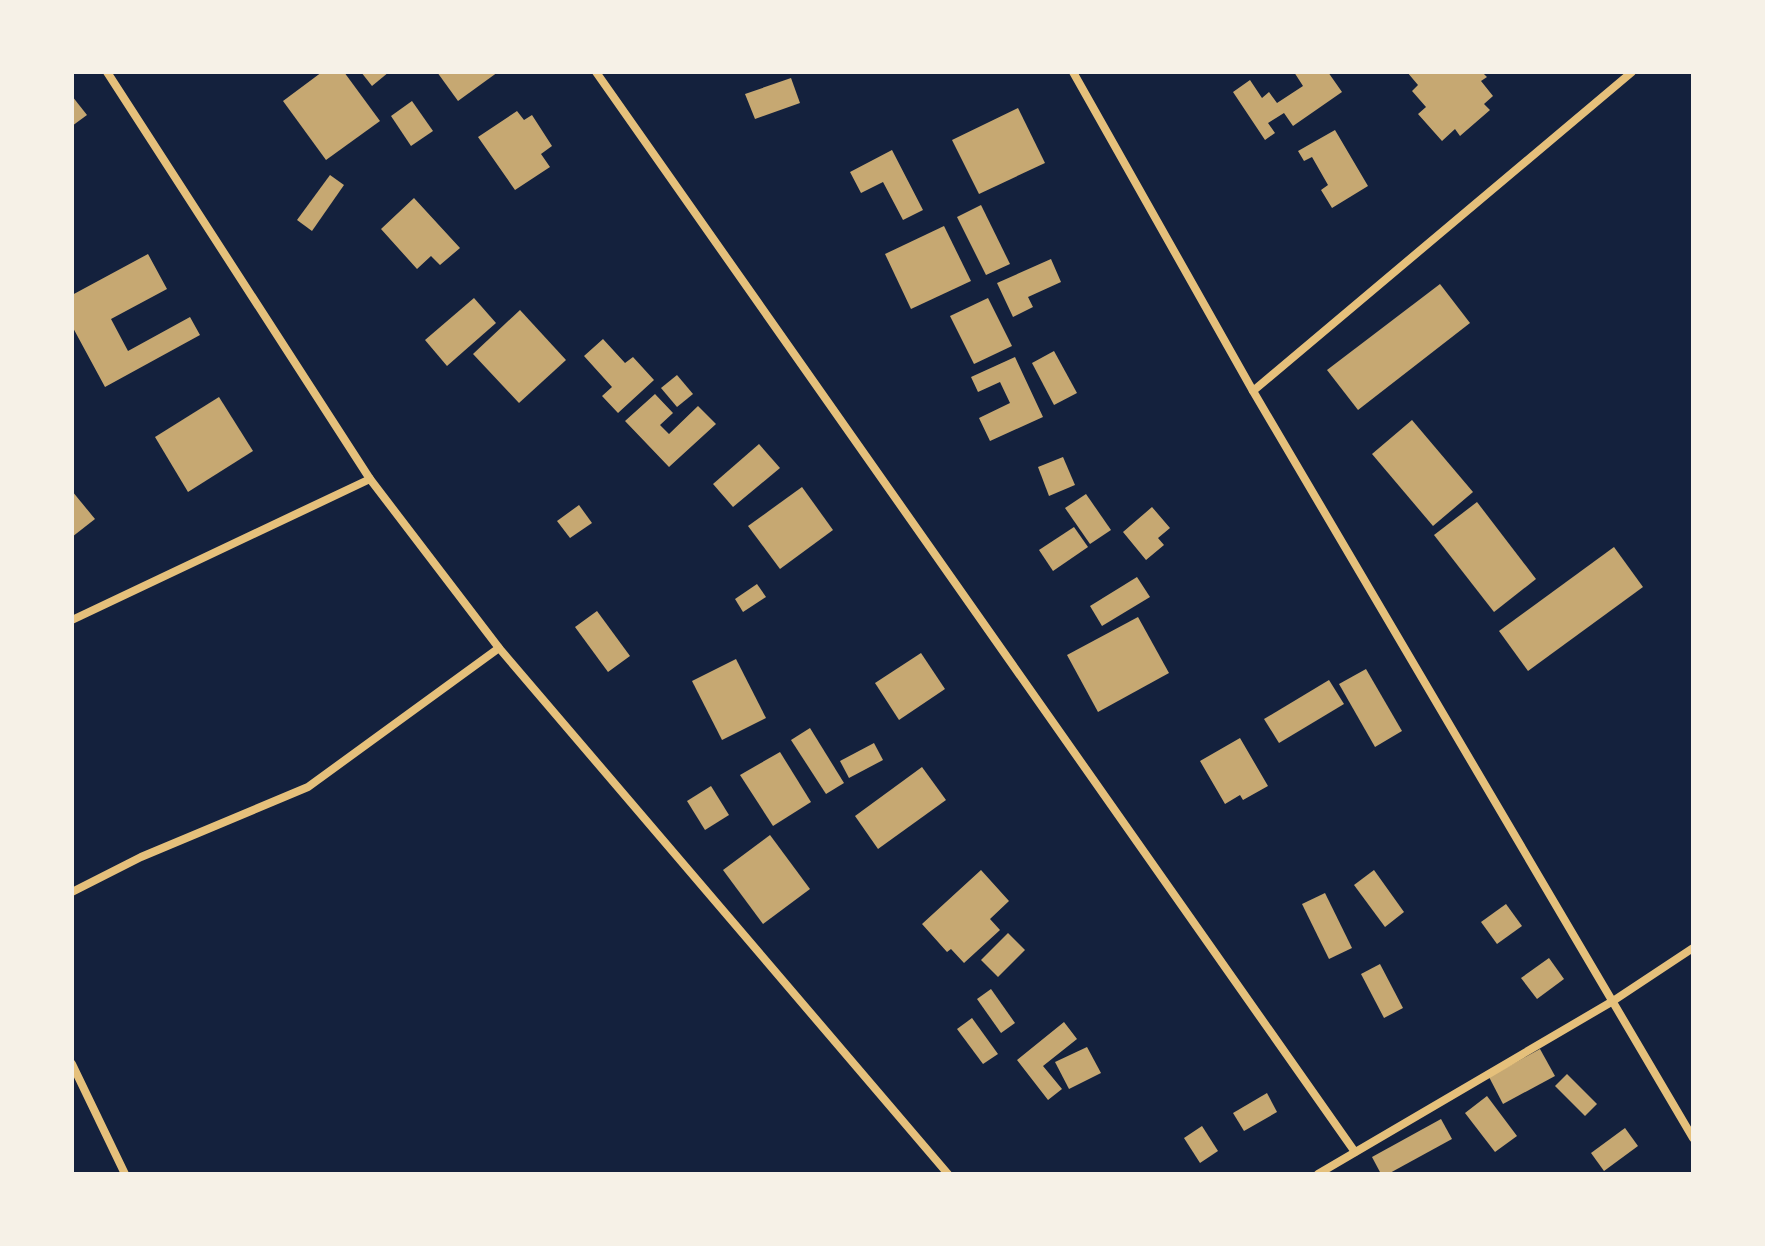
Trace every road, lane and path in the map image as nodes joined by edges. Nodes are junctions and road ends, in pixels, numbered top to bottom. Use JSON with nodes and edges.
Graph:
{"nodes":[{"id":1,"x":107,"y":72,"type":"edge"},
{"id":2,"x":596,"y":72,"type":"edge"},
{"id":3,"x":1073,"y":72,"type":"edge"},
{"id":4,"x":1632,"y":72,"type":"edge"},
{"id":5,"x":1253,"y":391,"type":"junction"},
{"id":6,"x":370,"y":479,"type":"junction"},
{"id":7,"x":72,"y":620,"type":"edge"},
{"id":8,"x":499,"y":648,"type":"junction"},
{"id":9,"x":72,"y":892,"type":"edge"},
{"id":10,"x":1693,"y":948,"type":"edge"},
{"id":11,"x":1613,"y":1001,"type":"junction"},
{"id":12,"x":72,"y":1064,"type":"edge"},
{"id":13,"x":1693,"y":1138,"type":"edge"},
{"id":14,"x":1355,"y":1152,"type":"junction"},
{"id":15,"x":125,"y":1174,"type":"edge"},
{"id":16,"x":948,"y":1174,"type":"edge"},
{"id":17,"x":1318,"y":1174,"type":"edge"}],
"edges":[{"from":1,"to":6,"type":"street"},
{"from":2,"to":14,"type":"street"},
{"from":3,"to":5,"type":"street"},
{"from":4,"to":5,"type":"street"},
{"from":5,"to":11,"type":"street"},
{"from":6,"to":7,"type":"street"},
{"from":6,"to":8,"type":"street"},
{"from":8,"to":9,"type":"street"},
{"from":8,"to":16,"type":"street"},
{"from":10,"to":11,"type":"street"},
{"from":11,"to":13,"type":"street"},
{"from":11,"to":14,"type":"street"},
{"from":12,"to":15,"type":"street"},
{"from":14,"to":17,"type":"street"}]}
